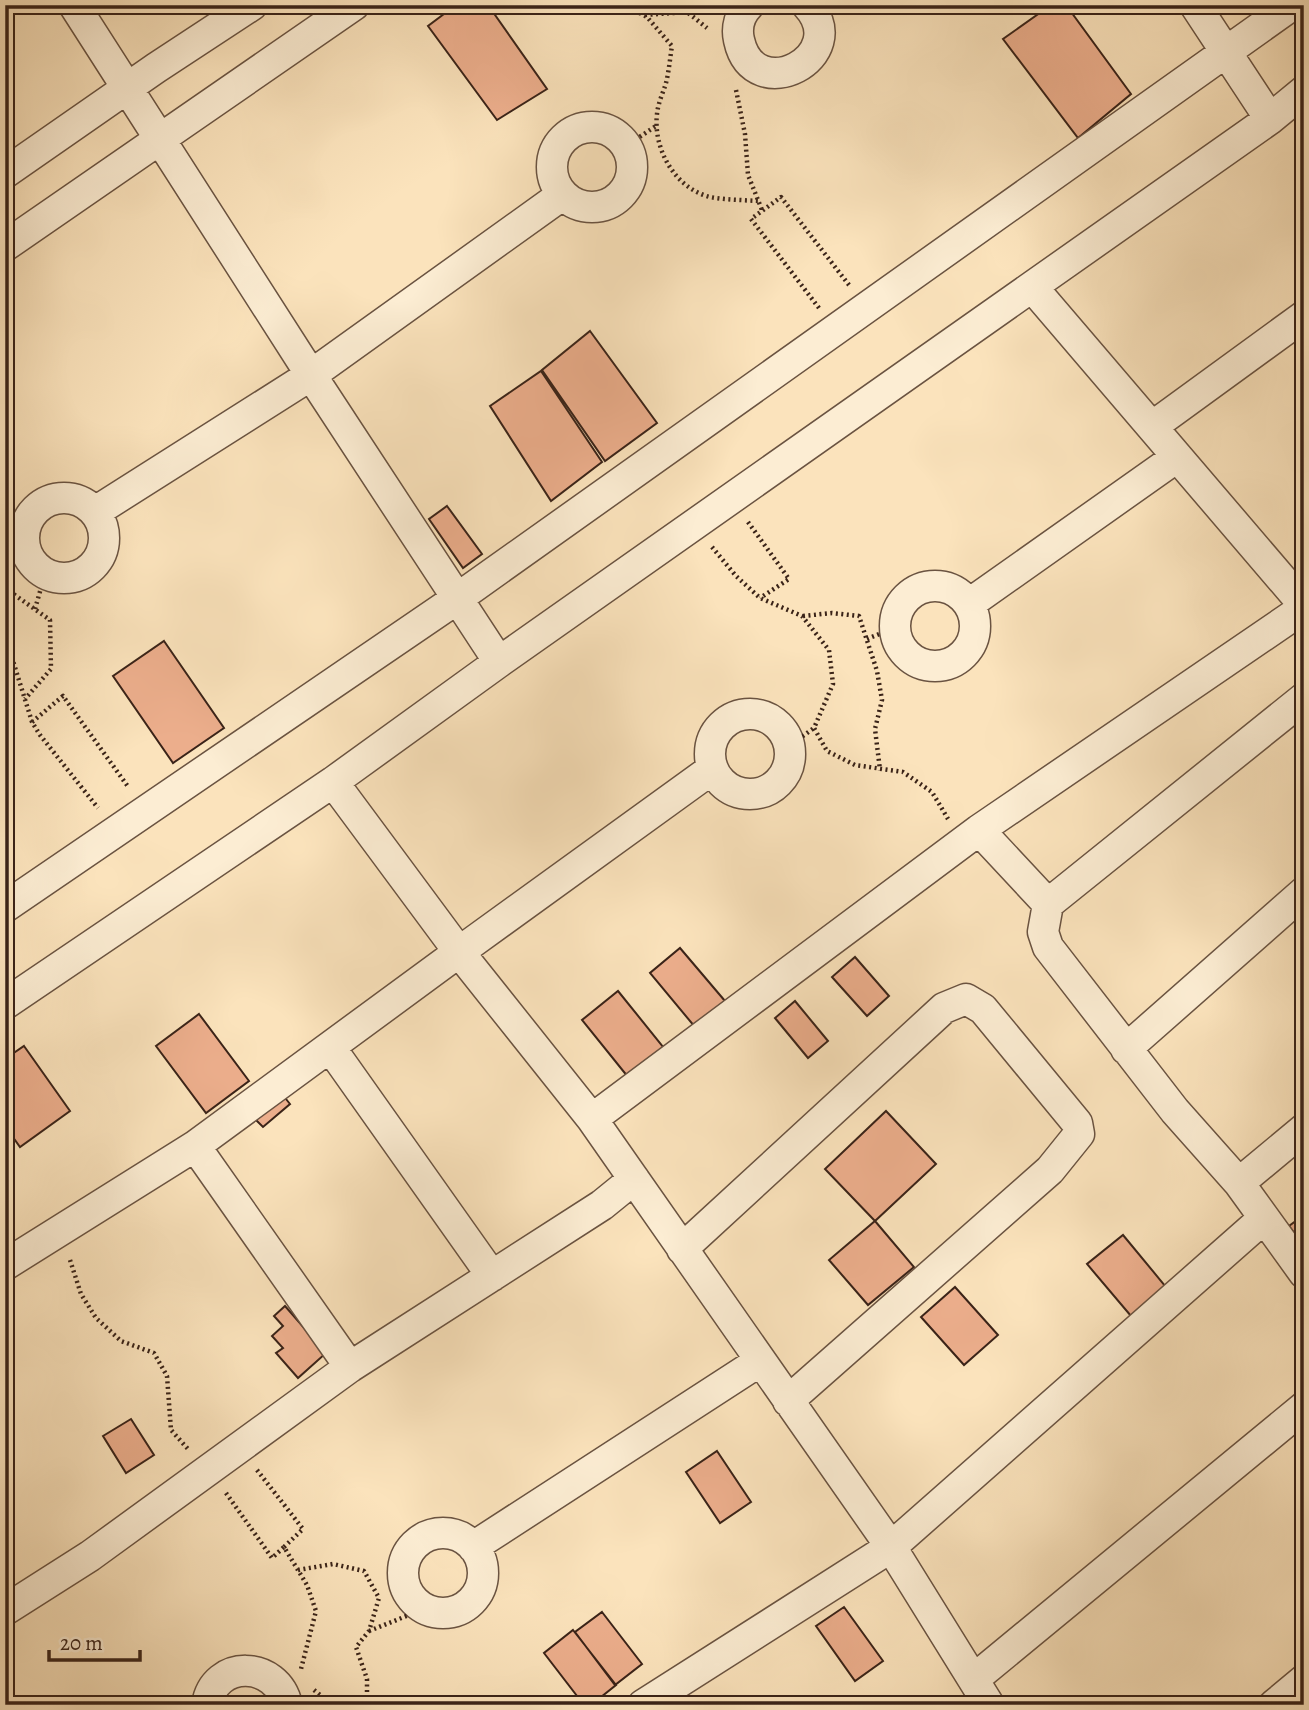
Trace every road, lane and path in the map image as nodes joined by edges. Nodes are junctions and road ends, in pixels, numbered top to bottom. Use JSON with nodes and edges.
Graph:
{"nodes":[{"id":1,"x":74,"y":5,"type":"edge"},
{"id":2,"x":252,"y":5,"type":"edge"},
{"id":3,"x":354,"y":5,"type":"edge"},
{"id":4,"x":625,"y":5,"type":"edge"},
{"id":5,"x":749,"y":5,"type":"edge"},
{"id":6,"x":1195,"y":5,"type":"edge"},
{"id":7,"x":1292,"y":5,"type":"edge"},
{"id":8,"x":814,"y":7,"type":"edge"},
{"id":9,"x":644,"y":16,"type":"junction"},
{"id":10,"x":713,"y":38,"type":"dead end"},
{"id":11,"x":1226,"y":52,"type":"junction"},
{"id":12,"x":733,"y":83,"type":"dead end"},
{"id":13,"x":128,"y":88,"type":"junction"},
{"id":14,"x":1304,"y":91,"type":"edge"},
{"id":15,"x":1270,"y":119,"type":"junction"},
{"id":16,"x":656,"y":126,"type":"junction"},
{"id":17,"x":161,"y":139,"type":"junction"},
{"id":18,"x":626,"y":146,"type":"junction"},
{"id":19,"x":5,"y":173,"type":"edge"},
{"id":20,"x":562,"y":194,"type":"junction"},
{"id":21,"x":759,"y":201,"type":"junction"},
{"id":22,"x":762,"y":210,"type":"junction"},
{"id":23,"x":5,"y":246,"type":"edge"},
{"id":24,"x":1033,"y":288,"type":"junction"},
{"id":25,"x":867,"y":308,"type":"junction"},
{"id":26,"x":1304,"y":316,"type":"edge"},
{"id":27,"x":836,"y":330,"type":"junction"},
{"id":28,"x":311,"y":375,"type":"junction"},
{"id":29,"x":1153,"y":426,"type":"junction"},
{"id":30,"x":1177,"y":457,"type":"junction"},
{"id":31,"x":732,"y":499,"type":"junction"},
{"id":32,"x":94,"y":512,"type":"junction"},
{"id":33,"x":693,"y":525,"type":"junction"},
{"id":34,"x":45,"y":574,"type":"junction"},
{"id":35,"x":5,"y":588,"type":"edge"},
{"id":36,"x":458,"y":598,"type":"junction"},
{"id":37,"x":760,"y":598,"type":"junction"},
{"id":38,"x":969,"y":604,"type":"junction"},
{"id":39,"x":1304,"y":607,"type":"edge"},
{"id":40,"x":35,"y":609,"type":"junction"},
{"id":41,"x":802,"y":616,"type":"junction"},
{"id":42,"x":894,"y":628,"type":"junction"},
{"id":43,"x":867,"y":639,"type":"junction"},
{"id":44,"x":5,"y":656,"type":"edge"},
{"id":45,"x":499,"y":662,"type":"junction"},
{"id":46,"x":1304,"y":698,"type":"edge"},
{"id":47,"x":25,"y":699,"type":"junction"},
{"id":48,"x":32,"y":722,"type":"junction"},
{"id":49,"x":814,"y":728,"type":"junction"},
{"id":50,"x":789,"y":746,"type":"junction"},
{"id":51,"x":712,"y":769,"type":"junction"},
{"id":52,"x":880,"y":770,"type":"junction"},
{"id":53,"x":333,"y":782,"type":"junction"},
{"id":54,"x":146,"y":811,"type":"junction"},
{"id":55,"x":116,"y":831,"type":"junction"},
{"id":56,"x":971,"y":836,"type":"junction"},
{"id":57,"x":1304,"y":891,"type":"edge"},
{"id":58,"x":1048,"y":904,"type":"junction"},
{"id":59,"x":5,"y":907,"type":"edge"},
{"id":60,"x":459,"y":952,"type":"junction"},
{"id":61,"x":5,"y":1004,"type":"edge"},
{"id":62,"x":330,"y":1046,"type":"junction"},
{"id":63,"x":1126,"y":1049,"type":"junction"},
{"id":64,"x":592,"y":1119,"type":"junction"},
{"id":65,"x":1304,"y":1129,"type":"edge"},
{"id":66,"x":195,"y":1146,"type":"junction"},
{"id":67,"x":634,"y":1179,"type":"junction"},
{"id":68,"x":1239,"y":1183,"type":"junction"},
{"id":69,"x":1263,"y":1219,"type":"junction"},
{"id":70,"x":60,"y":1230,"type":"junction"},
{"id":71,"x":682,"y":1249,"type":"junction"},
{"id":72,"x":5,"y":1265,"type":"edge"},
{"id":73,"x":1304,"y":1273,"type":"edge"},
{"id":74,"x":492,"y":1276,"type":"junction"},
{"id":75,"x":760,"y":1362,"type":"junction"},
{"id":76,"x":350,"y":1367,"type":"junction"},
{"id":77,"x":788,"y":1401,"type":"junction"},
{"id":78,"x":1304,"y":1407,"type":"edge"},
{"id":79,"x":240,"y":1447,"type":"junction"},
{"id":80,"x":209,"y":1470,"type":"junction"},
{"id":81,"x":891,"y":1546,"type":"junction"},
{"id":82,"x":284,"y":1547,"type":"junction"},
{"id":83,"x":473,"y":1548,"type":"junction"},
{"id":84,"x":298,"y":1570,"type":"junction"},
{"id":85,"x":424,"y":1609,"type":"junction"},
{"id":86,"x":5,"y":1610,"type":"edge"},
{"id":87,"x":369,"y":1631,"type":"junction"},
{"id":88,"x":974,"y":1679,"type":"junction"},
{"id":89,"x":1304,"y":1680,"type":"edge"},
{"id":90,"x":312,"y":1688,"type":"dead end"},
{"id":91,"x":295,"y":1693,"type":"edge"},
{"id":92,"x":207,"y":1705,"type":"edge"},
{"id":93,"x":332,"y":1705,"type":"edge"},
{"id":94,"x":360,"y":1705,"type":"edge"},
{"id":95,"x":643,"y":1705,"type":"edge"},
{"id":96,"x":989,"y":1705,"type":"edge"},
{"id":97,"x":1274,"y":1705,"type":"edge"}],
"edges":[{"from":1,"to":13,"type":"street"},
{"from":2,"to":13,"type":"street"},
{"from":3,"to":17,"type":"street"},
{"from":4,"to":9,"type":"path"},
{"from":5,"to":8,"type":"street"},
{"from":6,"to":11,"type":"street"},
{"from":7,"to":11,"type":"street"},
{"from":9,"to":10,"type":"path"},
{"from":9,"to":16,"type":"path"},
{"from":11,"to":15,"type":"street"},
{"from":11,"to":25,"type":"street"},
{"from":12,"to":21,"type":"path"},
{"from":13,"to":17,"type":"street"},
{"from":13,"to":19,"type":"street"},
{"from":14,"to":15,"type":"street"},
{"from":15,"to":24,"type":"street"},
{"from":16,"to":18,"type":"path"},
{"from":16,"to":21,"type":"path"},
{"from":17,"to":23,"type":"street"},
{"from":17,"to":28,"type":"street"},
{"from":18,"to":20,"type":"street"},
{"from":18,"to":20,"type":"street"},
{"from":20,"to":28,"type":"street"},
{"from":21,"to":22,"type":"path"},
{"from":22,"to":25,"type":"path"},
{"from":22,"to":27,"type":"path"},
{"from":24,"to":29,"type":"street"},
{"from":24,"to":31,"type":"street"},
{"from":25,"to":27,"type":"street"},
{"from":26,"to":29,"type":"street"},
{"from":27,"to":36,"type":"street"},
{"from":28,"to":32,"type":"street"},
{"from":28,"to":36,"type":"street"},
{"from":29,"to":30,"type":"street"},
{"from":30,"to":38,"type":"street"},
{"from":30,"to":39,"type":"street"},
{"from":31,"to":33,"type":"street"},
{"from":31,"to":37,"type":"path"},
{"from":32,"to":34,"type":"street"},
{"from":32,"to":34,"type":"street"},
{"from":33,"to":37,"type":"path"},
{"from":33,"to":45,"type":"street"},
{"from":34,"to":40,"type":"path"},
{"from":35,"to":40,"type":"path"},
{"from":36,"to":45,"type":"street"},
{"from":36,"to":54,"type":"street"},
{"from":37,"to":41,"type":"path"},
{"from":38,"to":42,"type":"street"},
{"from":38,"to":42,"type":"street"},
{"from":39,"to":56,"type":"street"},
{"from":40,"to":47,"type":"path"},
{"from":41,"to":43,"type":"path"},
{"from":41,"to":49,"type":"path"},
{"from":42,"to":43,"type":"path"},
{"from":43,"to":52,"type":"path"},
{"from":44,"to":47,"type":"path"},
{"from":45,"to":53,"type":"street"},
{"from":46,"to":58,"type":"street"},
{"from":47,"to":48,"type":"path"},
{"from":48,"to":54,"type":"path"},
{"from":48,"to":55,"type":"path"},
{"from":49,"to":50,"type":"path"},
{"from":49,"to":52,"type":"path"},
{"from":50,"to":51,"type":"street"},
{"from":50,"to":51,"type":"street"},
{"from":51,"to":60,"type":"street"},
{"from":52,"to":56,"type":"path"},
{"from":53,"to":60,"type":"street"},
{"from":53,"to":61,"type":"street"},
{"from":54,"to":55,"type":"street"},
{"from":55,"to":59,"type":"street"},
{"from":56,"to":58,"type":"street"},
{"from":56,"to":64,"type":"street"},
{"from":57,"to":63,"type":"street"},
{"from":58,"to":63,"type":"street"},
{"from":60,"to":62,"type":"street"},
{"from":60,"to":64,"type":"street"},
{"from":62,"to":66,"type":"street"},
{"from":62,"to":74,"type":"street"},
{"from":63,"to":68,"type":"street"},
{"from":64,"to":67,"type":"street"},
{"from":65,"to":68,"type":"street"},
{"from":66,"to":70,"type":"street"},
{"from":66,"to":76,"type":"street"},
{"from":67,"to":71,"type":"street"},
{"from":67,"to":74,"type":"street"},
{"from":68,"to":69,"type":"street"},
{"from":69,"to":73,"type":"street"},
{"from":69,"to":81,"type":"street"},
{"from":70,"to":72,"type":"street"},
{"from":70,"to":80,"type":"path"},
{"from":71,"to":75,"type":"street"},
{"from":71,"to":77,"type":"street"},
{"from":74,"to":76,"type":"street"},
{"from":75,"to":77,"type":"street"},
{"from":75,"to":83,"type":"street"},
{"from":76,"to":79,"type":"street"},
{"from":77,"to":81,"type":"street"},
{"from":78,"to":88,"type":"street"},
{"from":79,"to":80,"type":"street"},
{"from":79,"to":82,"type":"path"},
{"from":80,"to":82,"type":"path"},
{"from":80,"to":86,"type":"street"},
{"from":81,"to":88,"type":"street"},
{"from":81,"to":95,"type":"street"},
{"from":82,"to":84,"type":"path"},
{"from":83,"to":85,"type":"street"},
{"from":83,"to":85,"type":"street"},
{"from":84,"to":87,"type":"path"},
{"from":84,"to":91,"type":"path"},
{"from":85,"to":87,"type":"path"},
{"from":87,"to":94,"type":"path"},
{"from":88,"to":96,"type":"street"},
{"from":89,"to":97,"type":"street"},
{"from":90,"to":93,"type":"path"},
{"from":91,"to":92,"type":"street"}]}
